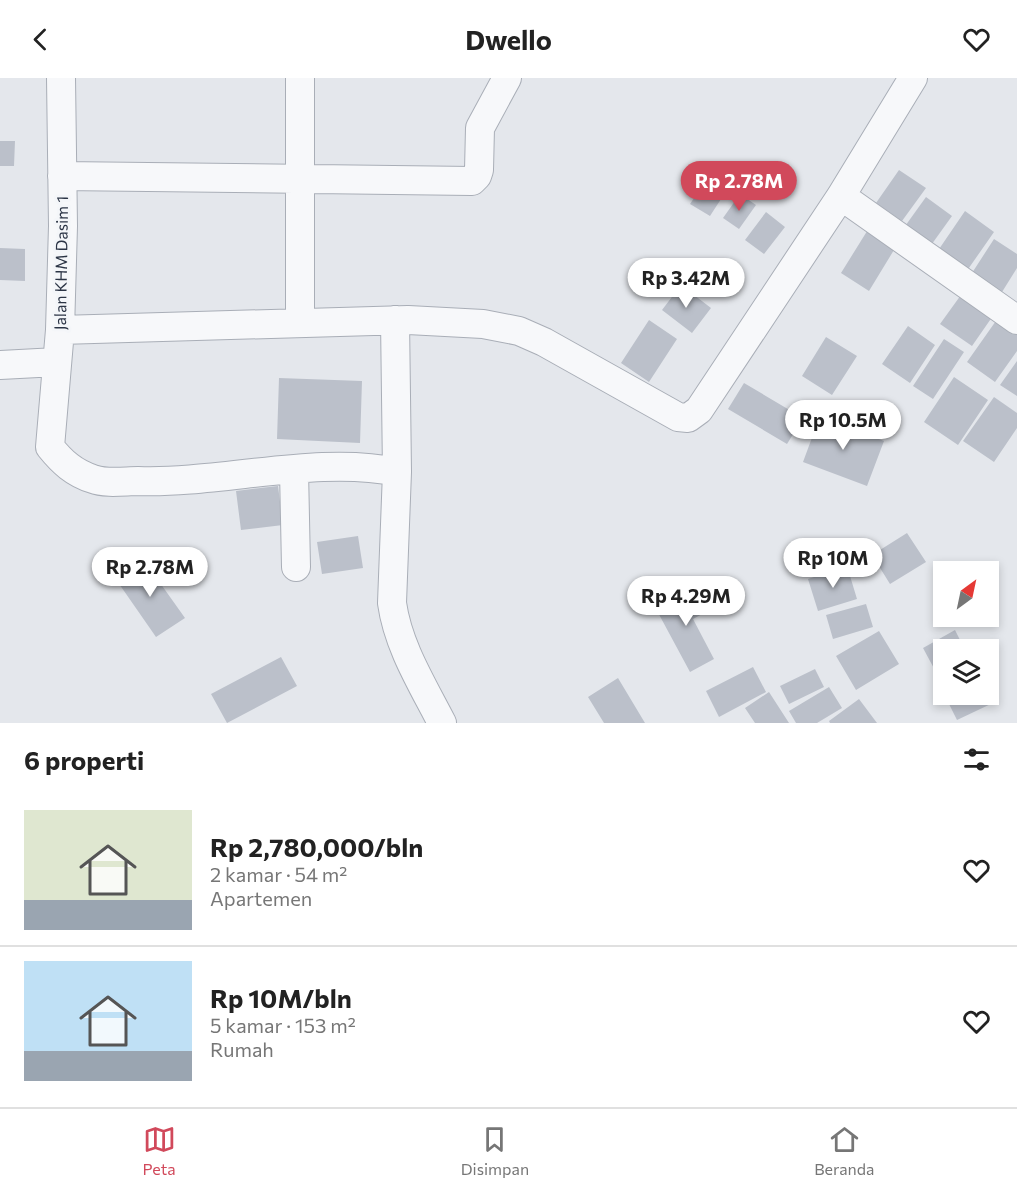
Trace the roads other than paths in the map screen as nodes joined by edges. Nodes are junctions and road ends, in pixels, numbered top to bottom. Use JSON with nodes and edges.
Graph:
{"nodes":[{"id":1,"x":62,"y":78,"type":"edge"},
{"id":2,"x":300,"y":78,"type":"edge"},
{"id":3,"x":507,"y":78,"type":"edge"},
{"id":4,"x":913,"y":78,"type":"edge"},
{"id":5,"x":62,"y":176,"type":"junction"},
{"id":6,"x":298,"y":180,"type":"junction"},
{"id":7,"x":841,"y":196,"type":"junction"},
{"id":8,"x":395,"y":320,"type":"junction"},
{"id":9,"x":1017,"y":320,"type":"edge"},
{"id":10,"x":300,"y":323,"type":"junction"},
{"id":11,"x":60,"y":330,"type":"junction"},
{"id":12,"x":57,"y":362,"type":"junction"},
{"id":13,"x":0,"y":365,"type":"edge"},
{"id":14,"x":294,"y":470,"type":"junction"},
{"id":15,"x":397,"y":472,"type":"junction"},
{"id":16,"x":296,"y":567,"type":"dead end"},
{"id":17,"x":442,"y":723,"type":"edge"}],
"edges":[{"from":1,"to":5,"type":"street","name":"Jalan KHM Dasim 1"},
{"from":2,"to":6,"type":"street"},
{"from":3,"to":6,"type":"street"},
{"from":4,"to":7,"type":"street"},
{"from":5,"to":6,"type":"street"},
{"from":5,"to":11,"type":"street","name":"Jalan KHM Dasim 1"},
{"from":6,"to":10,"type":"street"},
{"from":7,"to":8,"type":"street"},
{"from":7,"to":9,"type":"street"},
{"from":8,"to":10,"type":"street"},
{"from":8,"to":15,"type":"street"},
{"from":10,"to":11,"type":"street"},
{"from":11,"to":12,"type":"street","name":"Jalan KHM Dasim 1"},
{"from":12,"to":13,"type":"street"},
{"from":12,"to":14,"type":"street","name":"Jalan KHM Dasim 1"},
{"from":14,"to":15,"type":"street"},
{"from":14,"to":16,"type":"street"},
{"from":15,"to":17,"type":"street"}]}
